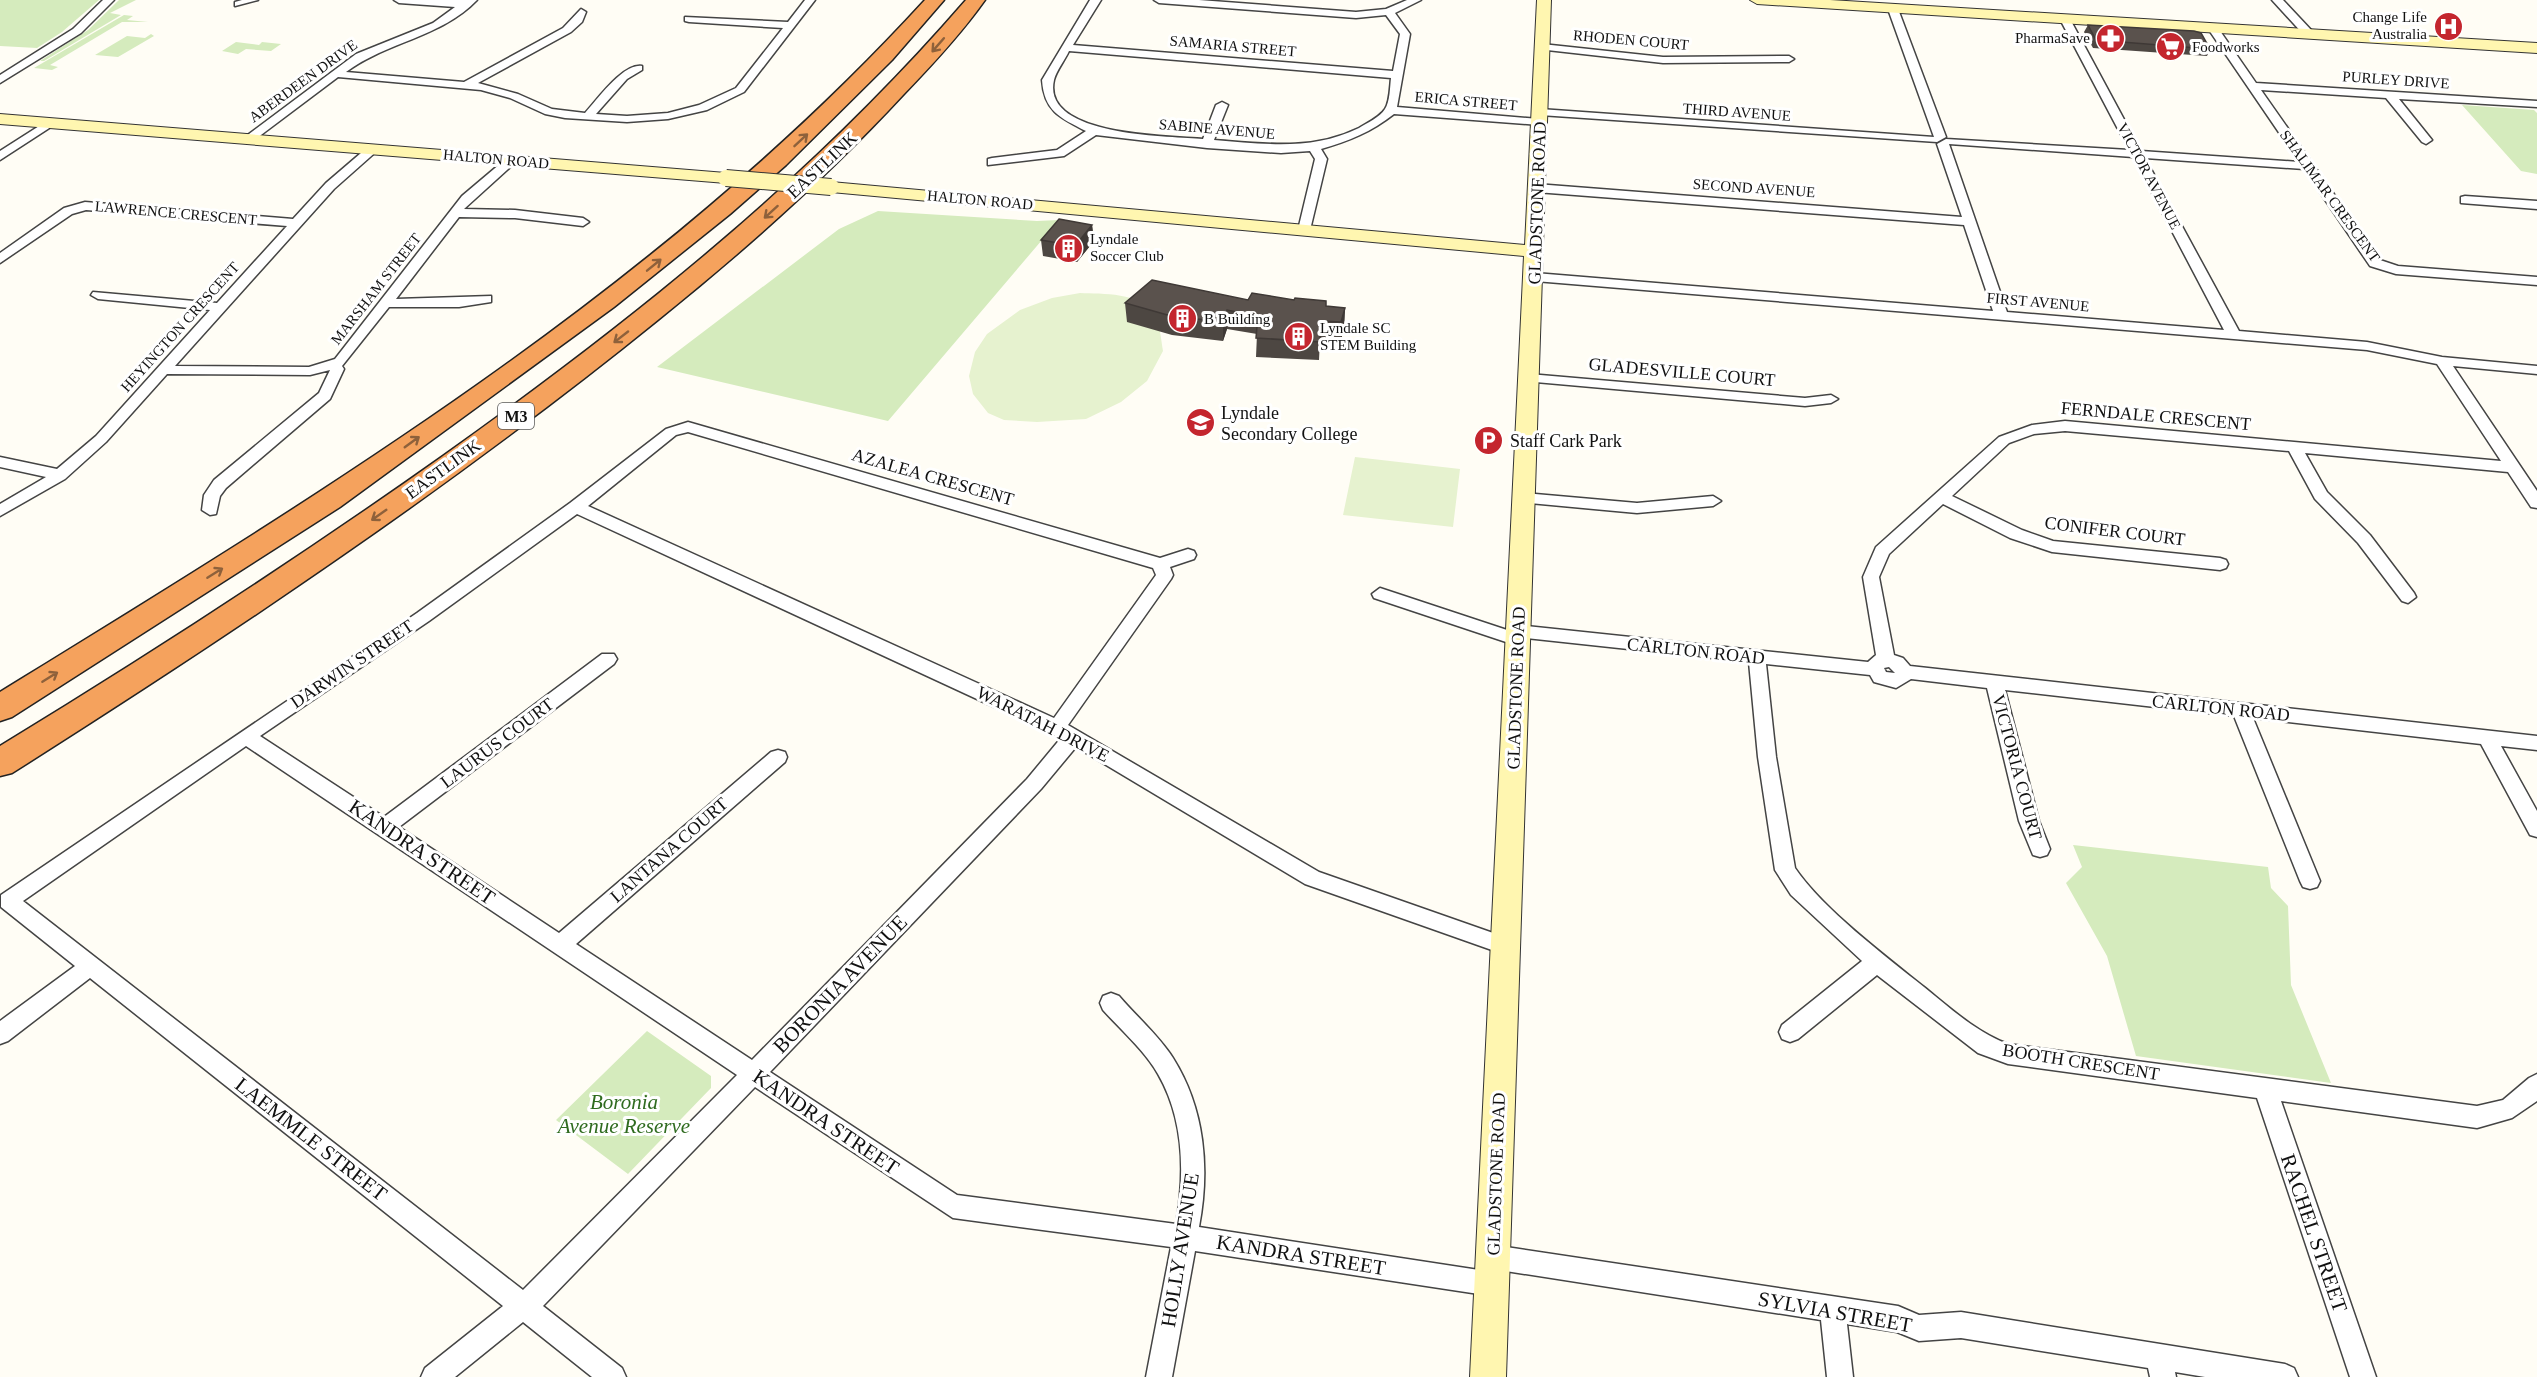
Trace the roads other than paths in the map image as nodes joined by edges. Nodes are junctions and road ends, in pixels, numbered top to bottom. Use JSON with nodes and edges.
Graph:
{"nodes":[{"id":1,"x":110,"y":0,"type":"edge"},
{"id":2,"x":253,"y":0,"type":"edge"},
{"id":3,"x":399,"y":0,"type":"edge"},
{"id":4,"x":810,"y":0,"type":"edge"},
{"id":5,"x":935,"y":0,"type":"edge"},
{"id":6,"x":976,"y":0,"type":"edge"},
{"id":7,"x":1096,"y":0,"type":"edge"},
{"id":8,"x":1159,"y":0,"type":"edge"},
{"id":9,"x":1416,"y":0,"type":"edge"},
{"id":10,"x":1544,"y":0,"type":"edge"},
{"id":11,"x":1757,"y":0,"type":"edge"},
{"id":12,"x":2277,"y":0,"type":"edge"},
{"id":13,"x":1802,"y":1,"type":"edge"},
{"id":14,"x":469,"y":2,"type":"edge"},
{"id":15,"x":239,"y":4,"type":"dead end"},
{"id":16,"x":1893,"y":9,"type":"junction"},
{"id":17,"x":581,"y":12,"type":"dead end"},
{"id":18,"x":1388,"y":12,"type":"junction"},
{"id":19,"x":689,"y":19,"type":"dead end"},
{"id":20,"x":2065,"y":19,"type":"junction"},
{"id":21,"x":791,"y":26,"type":"junction"},
{"id":22,"x":2213,"y":28,"type":"junction"},
{"id":23,"x":2309,"y":34,"type":"junction"},
{"id":24,"x":1542,"y":47,"type":"junction"},
{"id":25,"x":1066,"y":48,"type":"junction"},
{"id":26,"x":2537,"y":48,"type":"edge"},
{"id":27,"x":1789,"y":59,"type":"dead end"},
{"id":28,"x":638,"y":68,"type":"dead end"},
{"id":29,"x":336,"y":74,"type":"junction"},
{"id":30,"x":1398,"y":75,"type":"junction"},
{"id":31,"x":0,"y":80,"type":"edge"},
{"id":32,"x":467,"y":85,"type":"junction"},
{"id":33,"x":2254,"y":86,"type":"junction"},
{"id":34,"x":2390,"y":95,"type":"junction"},
{"id":35,"x":2537,"y":104,"type":"edge"},
{"id":36,"x":1222,"y":105,"type":"dead end"},
{"id":37,"x":703,"y":108,"type":"junction"},
{"id":38,"x":1391,"y":110,"type":"junction"},
{"id":39,"x":588,"y":116,"type":"junction"},
{"id":40,"x":714,"y":117,"type":"dead end"},
{"id":41,"x":1539,"y":117,"type":"junction"},
{"id":42,"x":0,"y":119,"type":"edge"},
{"id":43,"x":51,"y":123,"type":"junction"},
{"id":44,"x":1094,"y":131,"type":"junction"},
{"id":45,"x":249,"y":139,"type":"junction"},
{"id":46,"x":2426,"y":140,"type":"dead end"},
{"id":47,"x":1942,"y":141,"type":"junction"},
{"id":48,"x":1207,"y":144,"type":"junction"},
{"id":49,"x":1314,"y":147,"type":"junction"},
{"id":50,"x":370,"y":152,"type":"junction"},
{"id":51,"x":2137,"y":154,"type":"junction"},
{"id":52,"x":0,"y":156,"type":"edge"},
{"id":53,"x":511,"y":160,"type":"junction"},
{"id":54,"x":992,"y":162,"type":"dead end"},
{"id":55,"x":2307,"y":166,"type":"junction"},
{"id":56,"x":1536,"y":188,"type":"junction"},
{"id":57,"x":2465,"y":200,"type":"dead end"},
{"id":58,"x":2537,"y":205,"type":"edge"},
{"id":59,"x":455,"y":213,"type":"junction"},
{"id":60,"x":1968,"y":221,"type":"junction"},
{"id":61,"x":583,"y":222,"type":"dead end"},
{"id":62,"x":297,"y":223,"type":"junction"},
{"id":63,"x":1304,"y":230,"type":"junction"},
{"id":64,"x":1535,"y":251,"type":"junction"},
{"id":65,"x":0,"y":259,"type":"edge"},
{"id":66,"x":1534,"y":277,"type":"junction"},
{"id":67,"x":2537,"y":281,"type":"edge"},
{"id":68,"x":98,"y":295,"type":"dead end"},
{"id":69,"x":486,"y":299,"type":"dead end"},
{"id":70,"x":386,"y":303,"type":"junction"},
{"id":71,"x":221,"y":307,"type":"junction"},
{"id":72,"x":2002,"y":316,"type":"junction"},
{"id":73,"x":2234,"y":335,"type":"junction"},
{"id":74,"x":2442,"y":361,"type":"junction"},
{"id":75,"x":334,"y":365,"type":"junction"},
{"id":76,"x":164,"y":370,"type":"junction"},
{"id":77,"x":2537,"y":370,"type":"edge"},
{"id":78,"x":1529,"y":378,"type":"junction"},
{"id":79,"x":1831,"y":399,"type":"dead end"},
{"id":80,"x":694,"y":426,"type":"joint"},
{"id":81,"x":2294,"y":447,"type":"junction"},
{"id":82,"x":0,"y":462,"type":"edge"},
{"id":83,"x":2512,"y":467,"type":"junction"},
{"id":84,"x":60,"y":475,"type":"junction"},
{"id":85,"x":1942,"y":497,"type":"junction"},
{"id":86,"x":1524,"y":498,"type":"junction"},
{"id":87,"x":1713,"y":501,"type":"dead end"},
{"id":88,"x":2537,"y":503,"type":"edge"},
{"id":89,"x":576,"y":507,"type":"junction"},
{"id":90,"x":210,"y":510,"type":"dead end"},
{"id":91,"x":0,"y":511,"type":"edge"},
{"id":92,"x":1188,"y":555,"type":"dead end"},
{"id":93,"x":1160,"y":564,"type":"junction"},
{"id":94,"x":2220,"y":564,"type":"dead end"},
{"id":95,"x":1380,"y":594,"type":"dead end"},
{"id":96,"x":2408,"y":597,"type":"dead end"},
{"id":97,"x":1518,"y":635,"type":"junction"},
{"id":98,"x":1756,"y":658,"type":"junction"},
{"id":99,"x":608,"y":659,"type":"dead end"},
{"id":100,"x":1880,"y":664,"type":"junction"},
{"id":101,"x":1995,"y":684,"type":"junction"},
{"id":102,"x":0,"y":708,"type":"edge"},
{"id":103,"x":2241,"y":710,"type":"junction"},
{"id":104,"x":1072,"y":735,"type":"junction"},
{"id":105,"x":246,"y":736,"type":"junction"},
{"id":106,"x":2487,"y":738,"type":"junction"},
{"id":107,"x":2537,"y":743,"type":"edge"},
{"id":108,"x":778,"y":757,"type":"dead end"},
{"id":109,"x":0,"y":763,"type":"edge"},
{"id":110,"x":385,"y":827,"type":"junction"},
{"id":111,"x":2537,"y":829,"type":"edge"},
{"id":112,"x":2040,"y":849,"type":"dead end"},
{"id":113,"x":2310,"y":881,"type":"dead end"},
{"id":114,"x":8,"y":901,"type":"joint"},
{"id":115,"x":561,"y":944,"type":"junction"},
{"id":116,"x":1506,"y":946,"type":"junction"},
{"id":117,"x":1877,"y":962,"type":"junction"},
{"id":118,"x":92,"y":965,"type":"junction"},
{"id":119,"x":1111,"y":1004,"type":"dead end"},
{"id":120,"x":1790,"y":1032,"type":"dead end"},
{"id":121,"x":0,"y":1034,"type":"edge"},
{"id":122,"x":754,"y":1073,"type":"junction"},
{"id":123,"x":2537,"y":1085,"type":"edge"},
{"id":124,"x":2265,"y":1089,"type":"junction"},
{"id":125,"x":1185,"y":1238,"type":"junction"},
{"id":126,"x":1492,"y":1270,"type":"junction"},
{"id":127,"x":524,"y":1308,"type":"junction"},
{"id":128,"x":1833,"y":1310,"type":"junction"},
{"id":129,"x":2161,"y":1367,"type":"edge"},
{"id":130,"x":434,"y":1377,"type":"edge"},
{"id":131,"x":613,"y":1377,"type":"edge"},
{"id":132,"x":1159,"y":1377,"type":"edge"},
{"id":133,"x":1488,"y":1377,"type":"edge"},
{"id":134,"x":1840,"y":1377,"type":"edge"},
{"id":135,"x":2285,"y":1377,"type":"edge"},
{"id":136,"x":2363,"y":1377,"type":"edge"}],
"edges":[{"from":1,"to":31,"type":"street"},
{"from":2,"to":15,"type":"street"},
{"from":3,"to":14,"type":"street"},
{"from":4,"to":21,"type":"street"},
{"from":102,"to":5,"type":"highway","name":"EASTLINK","number":"M3","one_way":true},
{"from":6,"to":109,"type":"highway","name":"EASTLINK","number":"M3","one_way":true},
{"from":7,"to":25,"type":"street","name":"SABINE AVENUE"},
{"from":8,"to":18,"type":"street"},
{"from":9,"to":18,"type":"street"},
{"from":10,"to":24,"type":"main road","name":"GLADSTONE ROAD"},
{"from":11,"to":13,"type":"main road"},
{"from":12,"to":23,"type":"street"},
{"from":13,"to":16,"type":"main road"},
{"from":14,"to":29,"type":"street","name":"ABERDEEN DRIVE"},
{"from":16,"to":20,"type":"main road"},
{"from":16,"to":47,"type":"street"},
{"from":17,"to":32,"type":"street"},
{"from":18,"to":30,"type":"street"},
{"from":19,"to":21,"type":"street"},
{"from":20,"to":22,"type":"main road"},
{"from":20,"to":51,"type":"street","name":"VICTOR AVENUE"},
{"from":21,"to":37,"type":"street"},
{"from":22,"to":23,"type":"main road"},
{"from":22,"to":33,"type":"street","name":"SHALIMAR CRESCENT"},
{"from":23,"to":26,"type":"main road"},
{"from":24,"to":27,"type":"street","name":"RHODEN COURT"},
{"from":24,"to":41,"type":"main road","name":"GLADSTONE ROAD"},
{"from":25,"to":30,"type":"street","name":"SAMARIA STREET"},
{"from":25,"to":44,"type":"street","name":"SABINE AVENUE"},
{"from":28,"to":39,"type":"street"},
{"from":29,"to":32,"type":"street"},
{"from":29,"to":45,"type":"street","name":"ABERDEEN DRIVE"},
{"from":30,"to":38,"type":"street"},
{"from":32,"to":39,"type":"street"},
{"from":33,"to":34,"type":"street","name":"PURLEY DRIVE"},
{"from":33,"to":55,"type":"street","name":"SHALIMAR CRESCENT"},
{"from":34,"to":35,"type":"street","name":"PURLEY DRIVE"},
{"from":34,"to":46,"type":"street"},
{"from":36,"to":48,"type":"street"},
{"from":37,"to":39,"type":"street"},
{"from":37,"to":40,"type":"street"},
{"from":38,"to":41,"type":"street","name":"ERICA STREET"},
{"from":38,"to":49,"type":"street","name":"SABINE AVENUE"},
{"from":41,"to":47,"type":"street","name":"THIRD AVENUE"},
{"from":41,"to":56,"type":"main road","name":"GLADSTONE ROAD"},
{"from":42,"to":43,"type":"main road","name":"HALTON ROAD"},
{"from":43,"to":45,"type":"main road","name":"HALTON ROAD"},
{"from":43,"to":52,"type":"street"},
{"from":44,"to":48,"type":"street","name":"SABINE AVENUE"},
{"from":44,"to":54,"type":"street"},
{"from":45,"to":50,"type":"main road","name":"HALTON ROAD"},
{"from":47,"to":51,"type":"street","name":"THIRD AVENUE"},
{"from":47,"to":60,"type":"street"},
{"from":48,"to":49,"type":"street","name":"SABINE AVENUE"},
{"from":49,"to":63,"type":"street"},
{"from":50,"to":53,"type":"main road","name":"HALTON ROAD"},
{"from":50,"to":62,"type":"street","name":"HEYINGTON CRESCENT"},
{"from":51,"to":55,"type":"street","name":"THIRD AVENUE"},
{"from":51,"to":73,"type":"street","name":"VICTOR AVENUE"},
{"from":53,"to":59,"type":"street","name":"MARSHAM STREET"},
{"from":53,"to":63,"type":"main road","name":"HALTON ROAD","bridge":true},
{"from":55,"to":67,"type":"street","name":"SHALIMAR CRESCENT"},
{"from":56,"to":60,"type":"street","name":"SECOND AVENUE"},
{"from":56,"to":64,"type":"main road","name":"GLADSTONE ROAD"},
{"from":57,"to":58,"type":"street"},
{"from":59,"to":61,"type":"street"},
{"from":59,"to":70,"type":"street","name":"MARSHAM STREET"},
{"from":60,"to":72,"type":"street"},
{"from":62,"to":65,"type":"street","name":"LAWRENCE CRESCENT"},
{"from":62,"to":71,"type":"street","name":"HEYINGTON CRESCENT"},
{"from":63,"to":64,"type":"main road","name":"HALTON ROAD"},
{"from":64,"to":66,"type":"main road","name":"GLADSTONE ROAD"},
{"from":66,"to":72,"type":"street","name":"FIRST AVENUE"},
{"from":66,"to":78,"type":"main road","name":"GLADSTONE ROAD"},
{"from":68,"to":71,"type":"street"},
{"from":69,"to":70,"type":"street"},
{"from":70,"to":75,"type":"street","name":"MARSHAM STREET"},
{"from":71,"to":76,"type":"street","name":"HEYINGTON CRESCENT"},
{"from":72,"to":73,"type":"street","name":"FIRST AVENUE"},
{"from":73,"to":74,"type":"street","name":"FIRST AVENUE"},
{"from":74,"to":77,"type":"street","name":"FIRST AVENUE"},
{"from":74,"to":83,"type":"street"},
{"from":75,"to":76,"type":"street","name":"MARSHAM STREET"},
{"from":75,"to":90,"type":"street"},
{"from":76,"to":84,"type":"street","name":"HEYINGTON CRESCENT"},
{"from":78,"to":79,"type":"street","name":"GLADESVILLE COURT"},
{"from":78,"to":86,"type":"main road","name":"GLADSTONE ROAD"},
{"from":80,"to":89,"type":"street","name":"DARWIN STREET"},
{"from":80,"to":93,"type":"street","name":"AZALEA CRESCENT"},
{"from":81,"to":83,"type":"street","name":"FERNDALE CRESCENT"},
{"from":81,"to":85,"type":"street","name":"FERNDALE CRESCENT"},
{"from":81,"to":96,"type":"street"},
{"from":82,"to":84,"type":"street"},
{"from":83,"to":88,"type":"street"},
{"from":84,"to":91,"type":"street","name":"HEYINGTON CRESCENT"},
{"from":85,"to":94,"type":"street","name":"CONIFER COURT"},
{"from":85,"to":100,"type":"street","name":"FERNDALE CRESCENT"},
{"from":86,"to":87,"type":"street"},
{"from":86,"to":97,"type":"main road","name":"GLADSTONE ROAD"},
{"from":89,"to":104,"type":"street","name":"WARATAH DRIVE"},
{"from":89,"to":105,"type":"street","name":"DARWIN STREET"},
{"from":92,"to":93,"type":"street"},
{"from":93,"to":104,"type":"street"},
{"from":95,"to":97,"type":"street","name":"CARLTON ROAD"},
{"from":97,"to":98,"type":"street","name":"CARLTON ROAD"},
{"from":97,"to":116,"type":"main road","name":"GLADSTONE ROAD"},
{"from":98,"to":100,"type":"street","name":"CARLTON ROAD"},
{"from":98,"to":117,"type":"street","name":"BOOTH CRESCENT"},
{"from":99,"to":110,"type":"street","name":"LAURUS COURT"},
{"from":100,"to":101,"type":"street","name":"CARLTON ROAD"},
{"from":101,"to":103,"type":"street","name":"CARLTON ROAD"},
{"from":101,"to":112,"type":"street","name":"VICTORIA COURT"},
{"from":103,"to":106,"type":"street","name":"CARLTON ROAD"},
{"from":103,"to":113,"type":"street"},
{"from":104,"to":116,"type":"street","name":"WARATAH DRIVE"},
{"from":104,"to":122,"type":"street","name":"BORONIA AVENUE"},
{"from":105,"to":110,"type":"street","name":"KANDRA STREET"},
{"from":105,"to":114,"type":"street","name":"DARWIN STREET"},
{"from":106,"to":107,"type":"street","name":"CARLTON ROAD"},
{"from":106,"to":111,"type":"street"},
{"from":108,"to":115,"type":"street","name":"LANTANA COURT"},
{"from":110,"to":115,"type":"street","name":"KANDRA STREET"},
{"from":114,"to":118,"type":"street","name":"LAEMMLE STREET"},
{"from":115,"to":122,"type":"street","name":"KANDRA STREET"},
{"from":116,"to":126,"type":"main road","name":"GLADSTONE ROAD"},
{"from":117,"to":120,"type":"street"},
{"from":117,"to":124,"type":"street","name":"BOOTH CRESCENT"},
{"from":118,"to":121,"type":"street"},
{"from":118,"to":127,"type":"street","name":"LAEMMLE STREET"},
{"from":119,"to":125,"type":"street","name":"HOLLY AVENUE"},
{"from":122,"to":125,"type":"street","name":"KANDRA STREET"},
{"from":122,"to":127,"type":"street","name":"BORONIA AVENUE"},
{"from":123,"to":124,"type":"street","name":"BOOTH CRESCENT"},
{"from":124,"to":136,"type":"street","name":"RACHEL STREET"},
{"from":125,"to":126,"type":"street","name":"KANDRA STREET"},
{"from":125,"to":132,"type":"street","name":"HOLLY AVENUE"},
{"from":126,"to":128,"type":"street","name":"SYLVIA STREET"},
{"from":126,"to":133,"type":"main road","name":"GLADSTONE ROAD"},
{"from":127,"to":130,"type":"street","name":"BORONIA AVENUE"},
{"from":127,"to":131,"type":"street","name":"LAEMMLE STREET"},
{"from":128,"to":129,"type":"street","name":"SYLVIA STREET"},
{"from":128,"to":134,"type":"street"},
{"from":129,"to":135,"type":"street","name":"SYLVIA STREET"}]}
